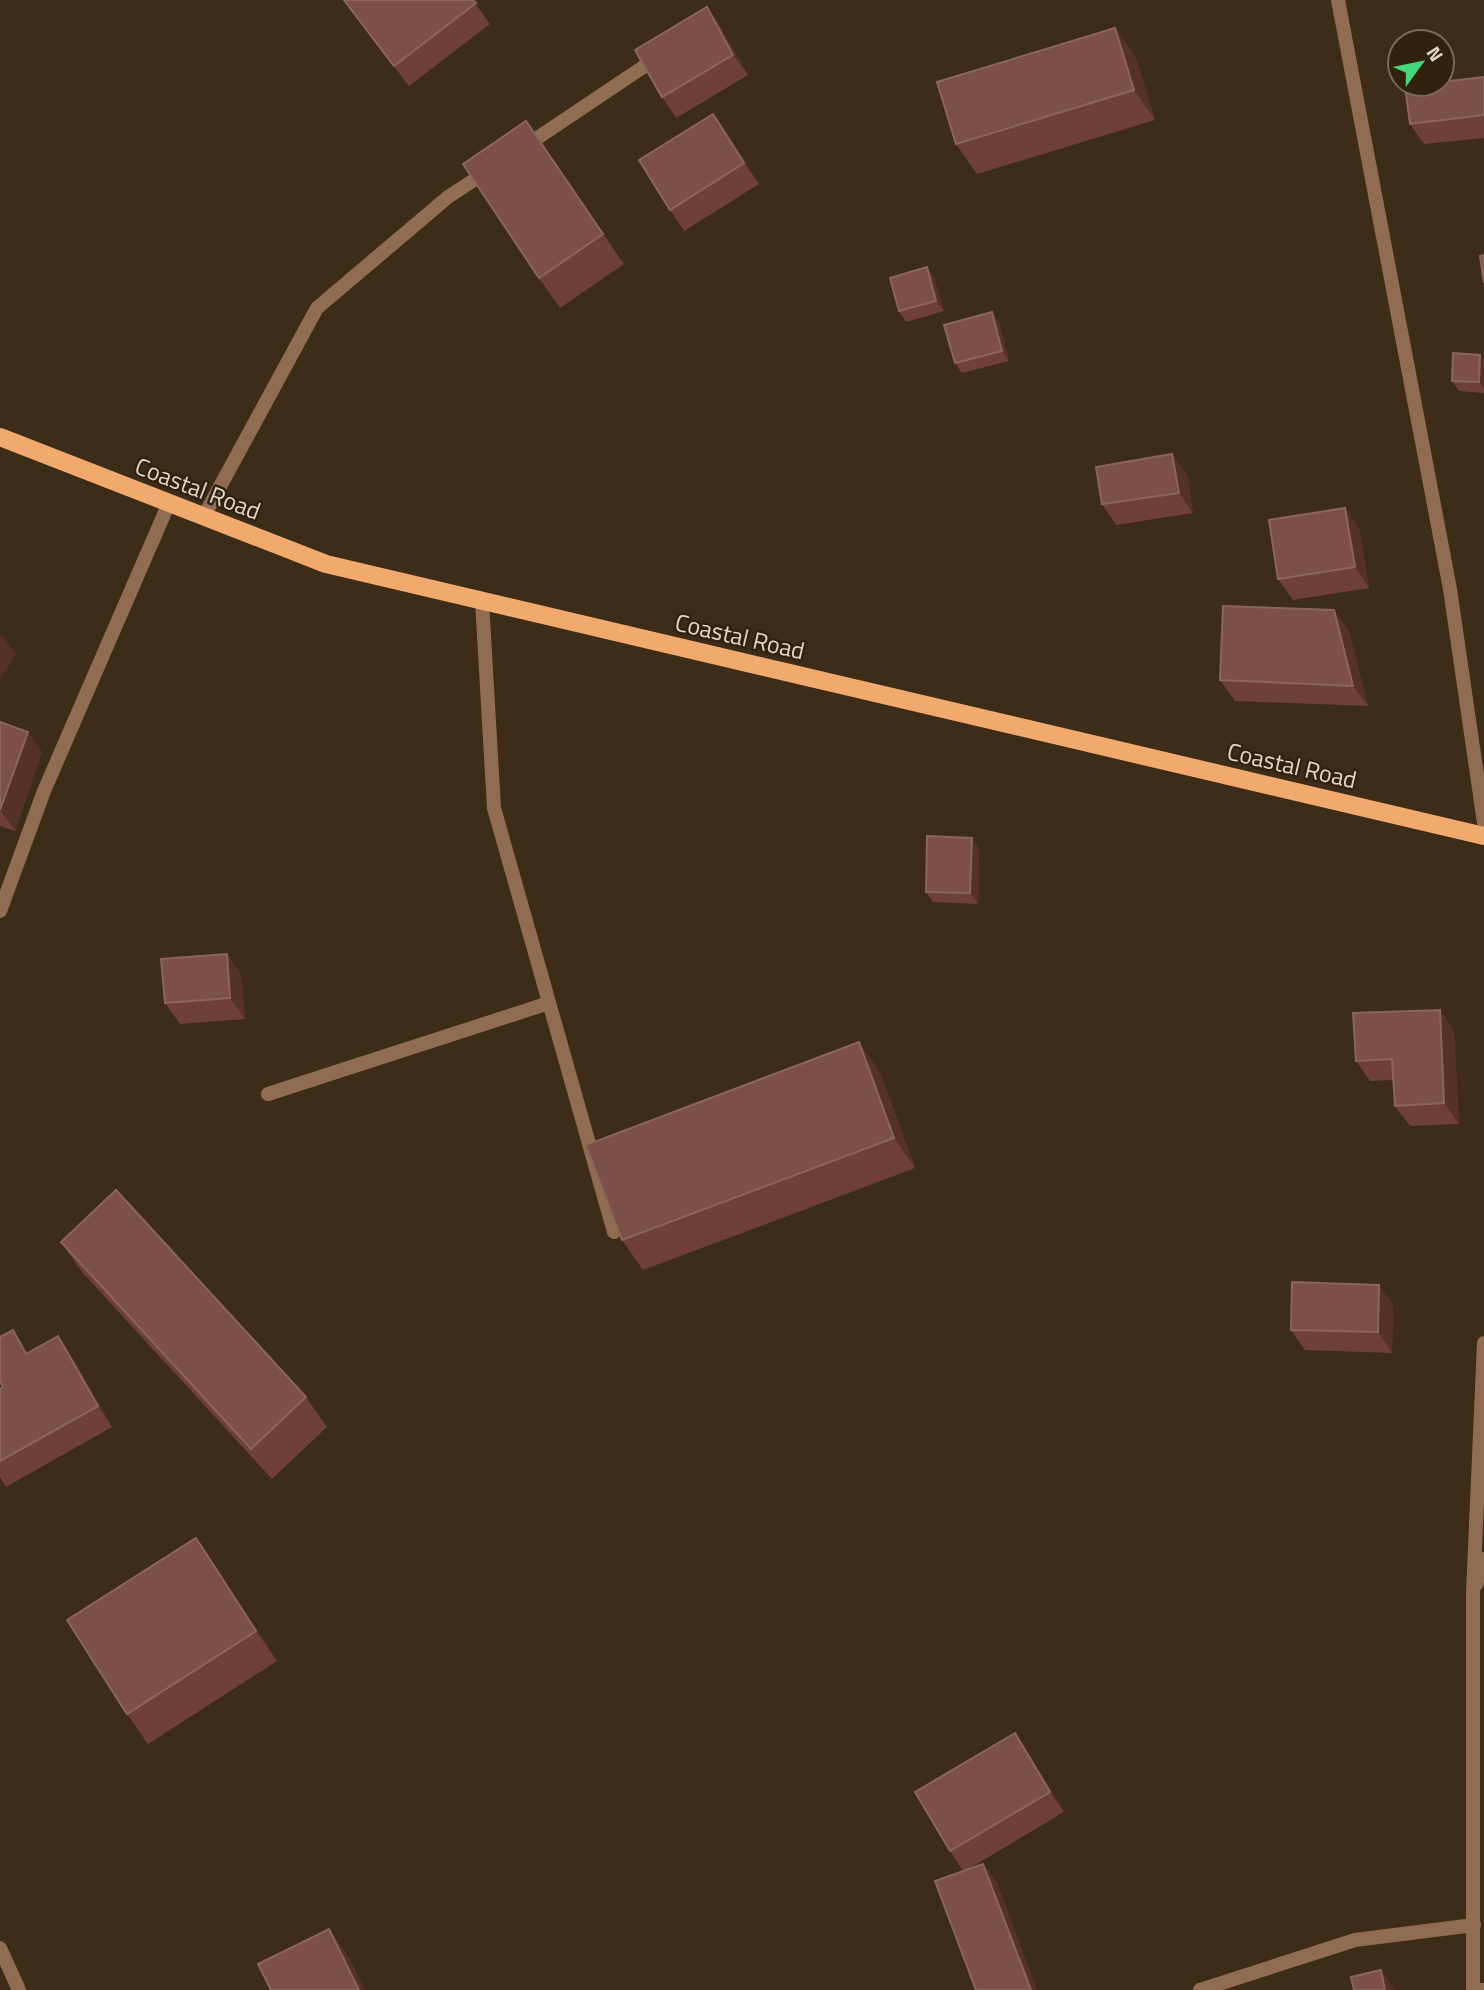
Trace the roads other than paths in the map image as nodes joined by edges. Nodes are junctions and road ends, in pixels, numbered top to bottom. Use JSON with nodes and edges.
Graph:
{"nodes":[{"id":1,"x":1338,"y":0,"type":"edge"},
{"id":2,"x":668,"y":51,"type":"edge"},
{"id":3,"x":0,"y":437,"type":"edge"},
{"id":4,"x":169,"y":503,"type":"junction"},
{"id":5,"x":204,"y":516,"type":"junction"},
{"id":6,"x":482,"y":601,"type":"junction"},
{"id":7,"x":1484,"y":823,"type":"edge"},
{"id":8,"x":1484,"y":835,"type":"edge"},
{"id":9,"x":0,"y":911,"type":"edge"},
{"id":10,"x":550,"y":1003,"type":"junction"},
{"id":11,"x":268,"y":1094,"type":"dead end"},
{"id":12,"x":614,"y":1232,"type":"edge"},
{"id":13,"x":1484,"y":1343,"type":"edge"},
{"id":14,"x":1484,"y":1559,"type":"edge"},
{"id":15,"x":1473,"y":1593,"type":"junction"},
{"id":16,"x":1474,"y":1925,"type":"junction"},
{"id":17,"x":0,"y":1948,"type":"edge"},
{"id":18,"x":19,"y":1990,"type":"edge"},
{"id":19,"x":1200,"y":1990,"type":"edge"},
{"id":20,"x":1474,"y":1990,"type":"edge"},
{"id":21,"x":1484,"y":1990,"type":"edge"}],
"edges":[{"from":1,"to":7,"type":"street"},
{"from":2,"to":5,"type":"street"},
{"from":3,"to":4,"type":"main road","name":"Coastal Road"},
{"from":4,"to":5,"type":"main road","name":"Coastal Road"},
{"from":4,"to":9,"type":"street"},
{"from":5,"to":6,"type":"main road","name":"Coastal Road"},
{"from":6,"to":8,"type":"main road","name":"Coastal Road"},
{"from":6,"to":10,"type":"street"},
{"from":10,"to":11,"type":"street"},
{"from":10,"to":12,"type":"street"},
{"from":13,"to":15,"type":"street"},
{"from":14,"to":15,"type":"street"},
{"from":15,"to":16,"type":"street"},
{"from":16,"to":19,"type":"street"},
{"from":16,"to":20,"type":"street"},
{"from":17,"to":18,"type":"street"},
{"from":20,"to":21,"type":"street"}]}
